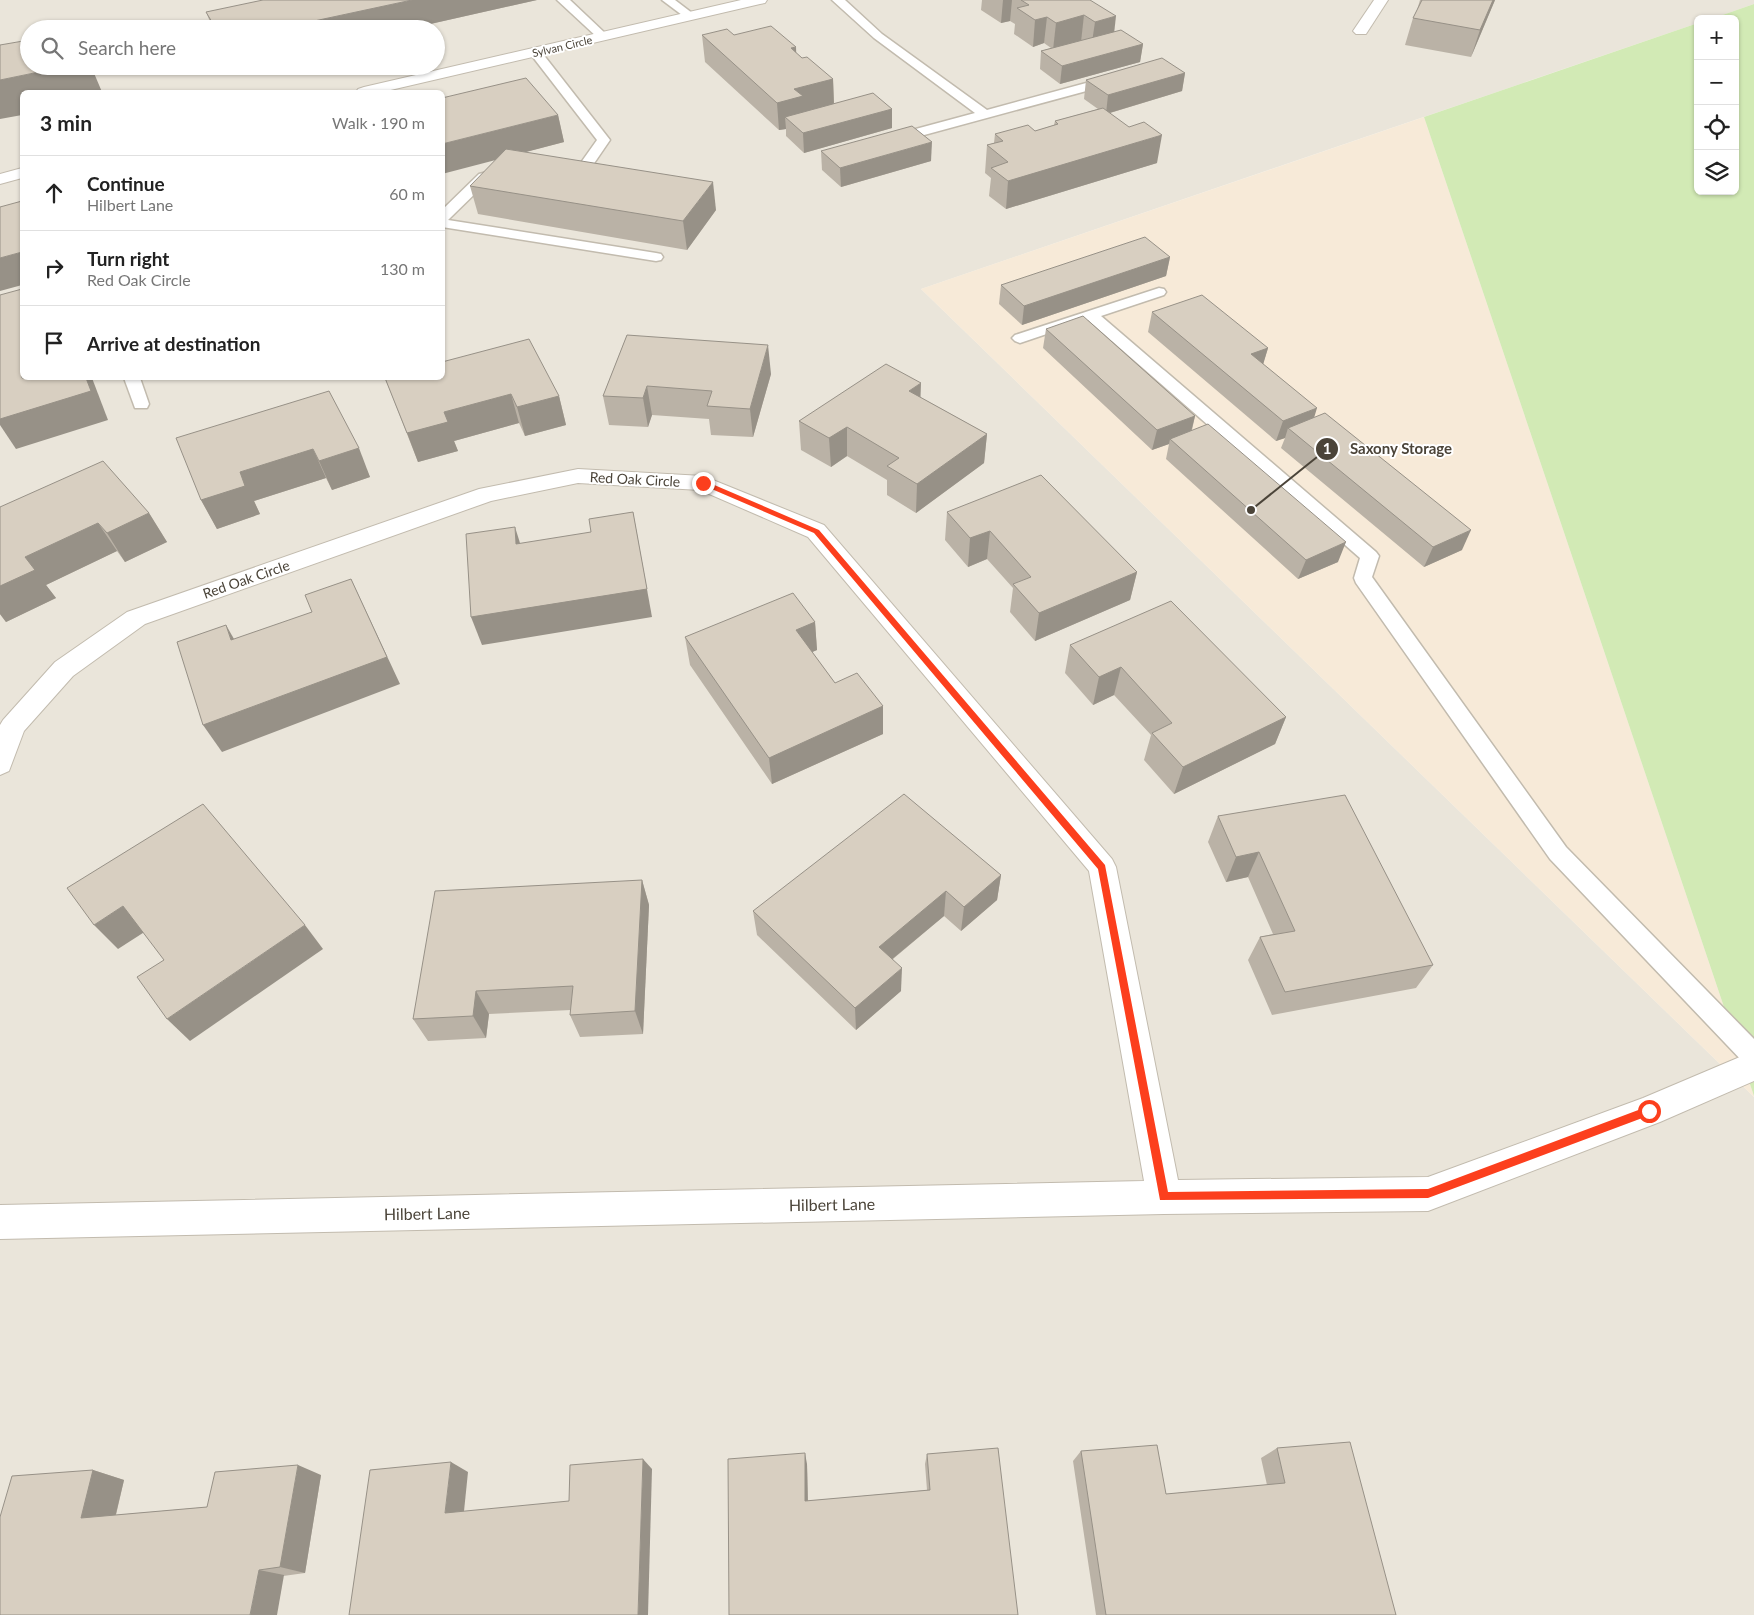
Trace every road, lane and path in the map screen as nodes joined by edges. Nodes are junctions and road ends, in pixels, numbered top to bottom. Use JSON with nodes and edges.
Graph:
{"nodes":[{"id":1,"x":563,"y":0,"type":"edge"},
{"id":2,"x":668,"y":0,"type":"edge"},
{"id":3,"x":760,"y":0,"type":"edge"},
{"id":4,"x":838,"y":0,"type":"edge"},
{"id":5,"x":1380,"y":0,"type":"edge"},
{"id":6,"x":690,"y":16,"type":"junction"},
{"id":7,"x":1361,"y":31,"type":"dead end"},
{"id":8,"x":602,"y":36,"type":"junction"},
{"id":9,"x":535,"y":52,"type":"junction"},
{"id":10,"x":445,"y":73,"type":"edge"},
{"id":11,"x":437,"y":75,"type":"edge"},
{"id":12,"x":1123,"y":77,"type":"edge"},
{"id":13,"x":373,"y":90,"type":"edge"},
{"id":14,"x":985,"y":115,"type":"junction"},
{"id":15,"x":882,"y":142,"type":"edge"},
{"id":16,"x":512,"y":170,"type":"edge"},
{"id":17,"x":550,"y":173,"type":"edge"},
{"id":18,"x":20,"y":174,"type":"edge"},
{"id":19,"x":579,"y":175,"type":"junction"},
{"id":20,"x":598,"y":178,"type":"edge"},
{"id":21,"x":0,"y":179,"type":"edge"},
{"id":22,"x":445,"y":215,"type":"edge"},
{"id":23,"x":445,"y":223,"type":"edge"},
{"id":24,"x":656,"y":257,"type":"dead end"},
{"id":25,"x":1159,"y":292,"type":"dead end"},
{"id":26,"x":1091,"y":315,"type":"junction"},
{"id":27,"x":1020,"y":338,"type":"dead end"},
{"id":28,"x":133,"y":380,"type":"edge"},
{"id":29,"x":141,"y":404,"type":"dead end"},
{"id":30,"x":0,"y":764,"type":"edge"},
{"id":31,"x":1754,"y":1056,"type":"edge"},
{"id":32,"x":1754,"y":1066,"type":"edge"},
{"id":33,"x":1164,"y":1197,"type":"junction"},
{"id":34,"x":0,"y":1222,"type":"edge"}],
"edges":[{"from":1,"to":8,"type":"lane"},
{"from":2,"to":6,"type":"lane"},
{"from":3,"to":6,"type":"street","name":"Sylvan Circle"},
{"from":4,"to":14,"type":"lane"},
{"from":5,"to":7,"type":"street"},
{"from":6,"to":8,"type":"street","name":"Sylvan Circle"},
{"from":8,"to":9,"type":"street","name":"Sylvan Circle"},
{"from":9,"to":10,"type":"street","name":"Sylvan Circle"},
{"from":9,"to":19,"type":"lane"},
{"from":11,"to":13,"type":"street","name":"Sylvan Circle"},
{"from":12,"to":14,"type":"lane"},
{"from":14,"to":15,"type":"lane"},
{"from":16,"to":22,"type":"lane"},
{"from":17,"to":19,"type":"lane"},
{"from":18,"to":21,"type":"street"},
{"from":19,"to":20,"type":"lane"},
{"from":23,"to":24,"type":"lane"},
{"from":25,"to":26,"type":"lane"},
{"from":26,"to":27,"type":"lane"},
{"from":26,"to":31,"type":"lane"},
{"from":28,"to":29,"type":"lane"},
{"from":30,"to":33,"type":"street","name":"Red Oak Circle"},
{"from":32,"to":33,"type":"street","name":"Hilbert Lane"},
{"from":33,"to":34,"type":"street","name":"Hilbert Lane"}]}
